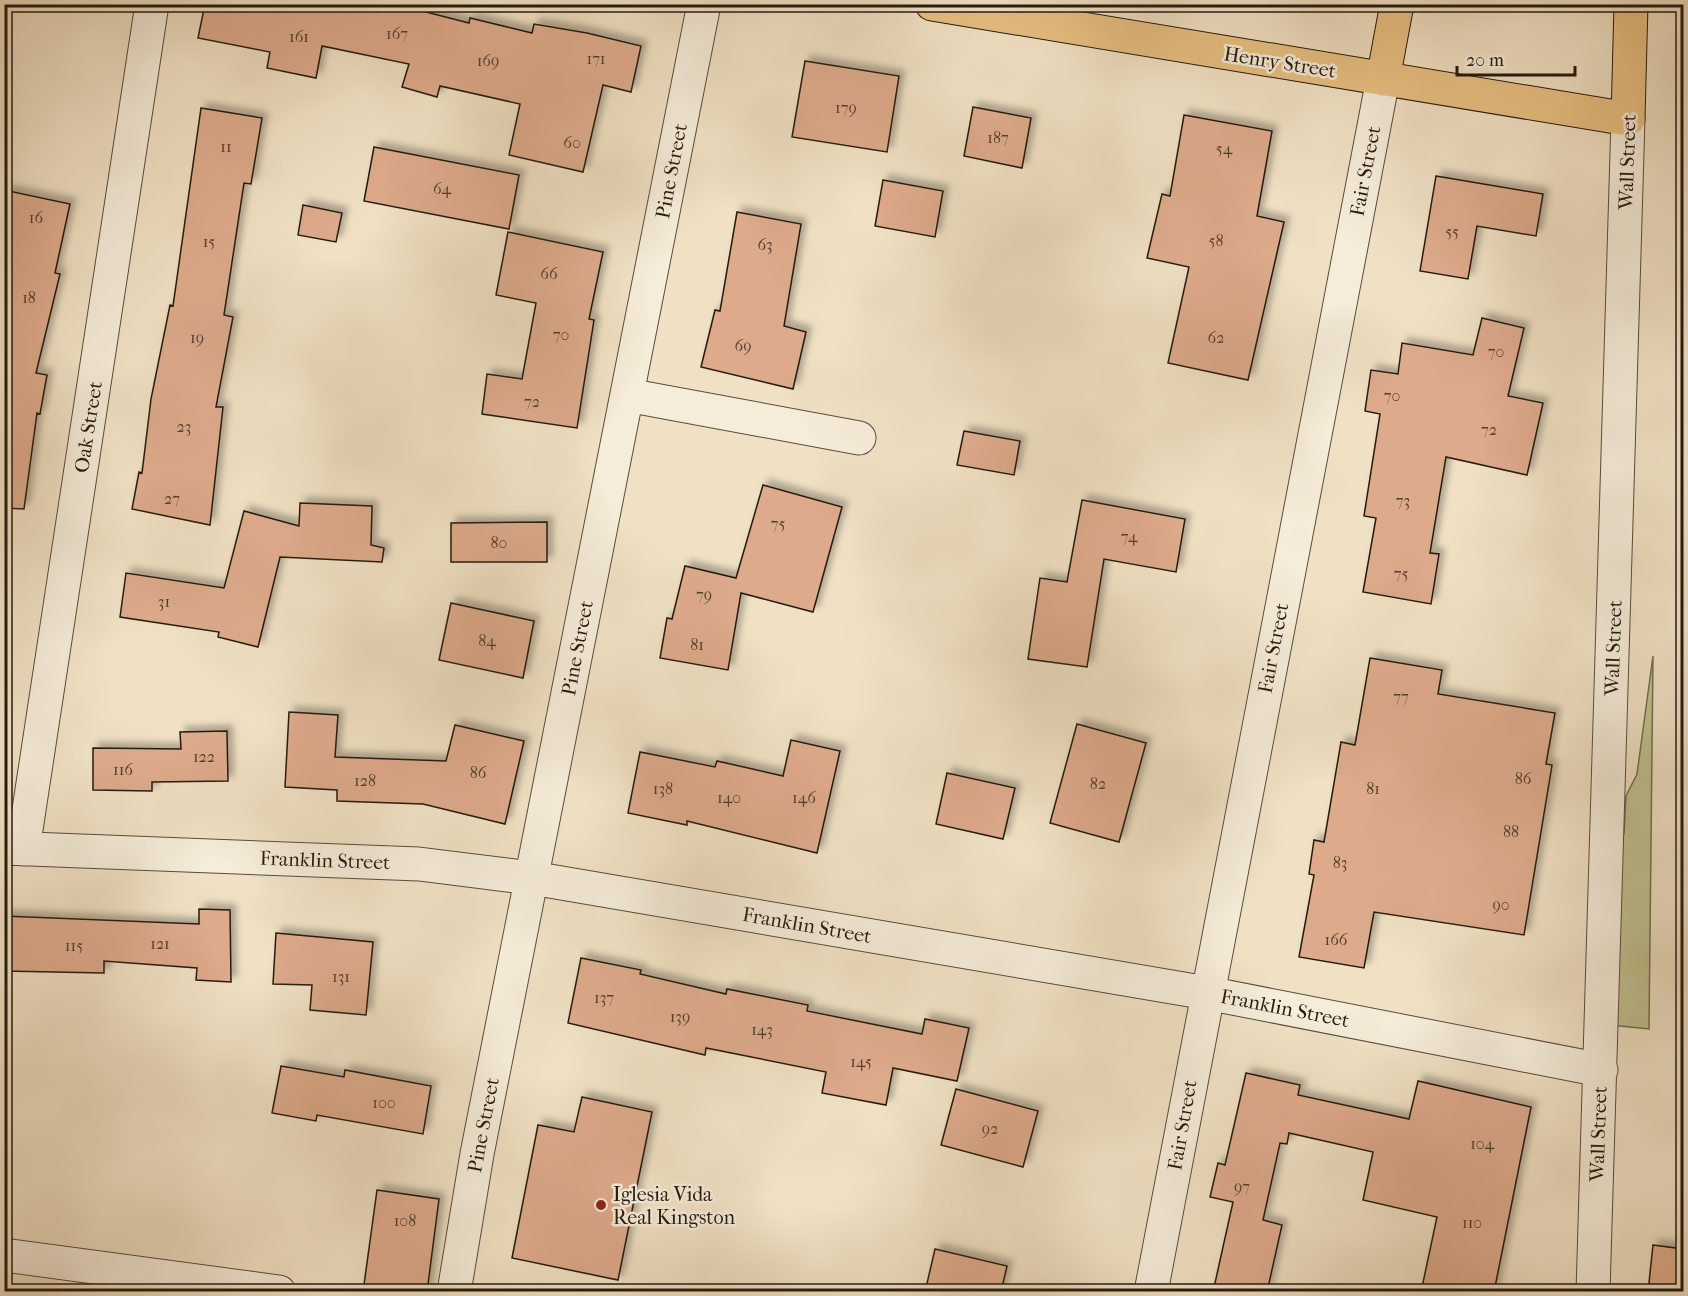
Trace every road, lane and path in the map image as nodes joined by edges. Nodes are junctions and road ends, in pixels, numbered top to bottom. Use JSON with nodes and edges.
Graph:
{"nodes":[{"id":1,"x":152,"y":4,"type":"edge"},
{"id":2,"x":704,"y":4,"type":"edge"},
{"id":3,"x":932,"y":4,"type":"edge"},
{"id":4,"x":1397,"y":4,"type":"edge"},
{"id":5,"x":1631,"y":4,"type":"edge"},
{"id":6,"x":1038,"y":13,"type":"edge"},
{"id":7,"x":1383,"y":79,"type":"junction"},
{"id":8,"x":1628,"y":119,"type":"junction"},
{"id":9,"x":627,"y":395,"type":"junction"},
{"id":10,"x":859,"y":438,"type":"dead end"},
{"id":11,"x":14,"y":848,"type":"edge"},
{"id":12,"x":532,"y":878,"type":"junction"},
{"id":13,"x":1206,"y":993,"type":"junction"},
{"id":14,"x":1601,"y":1070,"type":"junction"},
{"id":15,"x":4,"y":1255,"type":"edge"},
{"id":16,"x":279,"y":1292,"type":"edge"},
{"id":17,"x":454,"y":1292,"type":"edge"},
{"id":18,"x":1152,"y":1292,"type":"edge"},
{"id":19,"x":1593,"y":1292,"type":"edge"}],
"edges":[{"from":1,"to":11,"type":"street","name":"Oak Street"},
{"from":2,"to":9,"type":"street","name":"Pine Street"},
{"from":3,"to":6,"type":"main road","name":"Henry Street"},
{"from":4,"to":7,"type":"main road","name":"Fair Street"},
{"from":5,"to":8,"type":"main road","name":"Wall Street"},
{"from":6,"to":7,"type":"main road","name":"Henry Street"},
{"from":7,"to":8,"type":"main road","name":"Henry Street"},
{"from":7,"to":13,"type":"street","name":"Fair Street"},
{"from":8,"to":14,"type":"street","name":"Wall Street"},
{"from":9,"to":10,"type":"street"},
{"from":9,"to":12,"type":"street","name":"Pine Street"},
{"from":11,"to":12,"type":"street","name":"Franklin Street"},
{"from":12,"to":13,"type":"street","name":"Franklin Street"},
{"from":12,"to":17,"type":"street","name":"Pine Street"},
{"from":13,"to":14,"type":"street","name":"Franklin Street"},
{"from":13,"to":18,"type":"street","name":"Fair Street"},
{"from":14,"to":19,"type":"street","name":"Wall Street"},
{"from":15,"to":16,"type":"street"}]}
